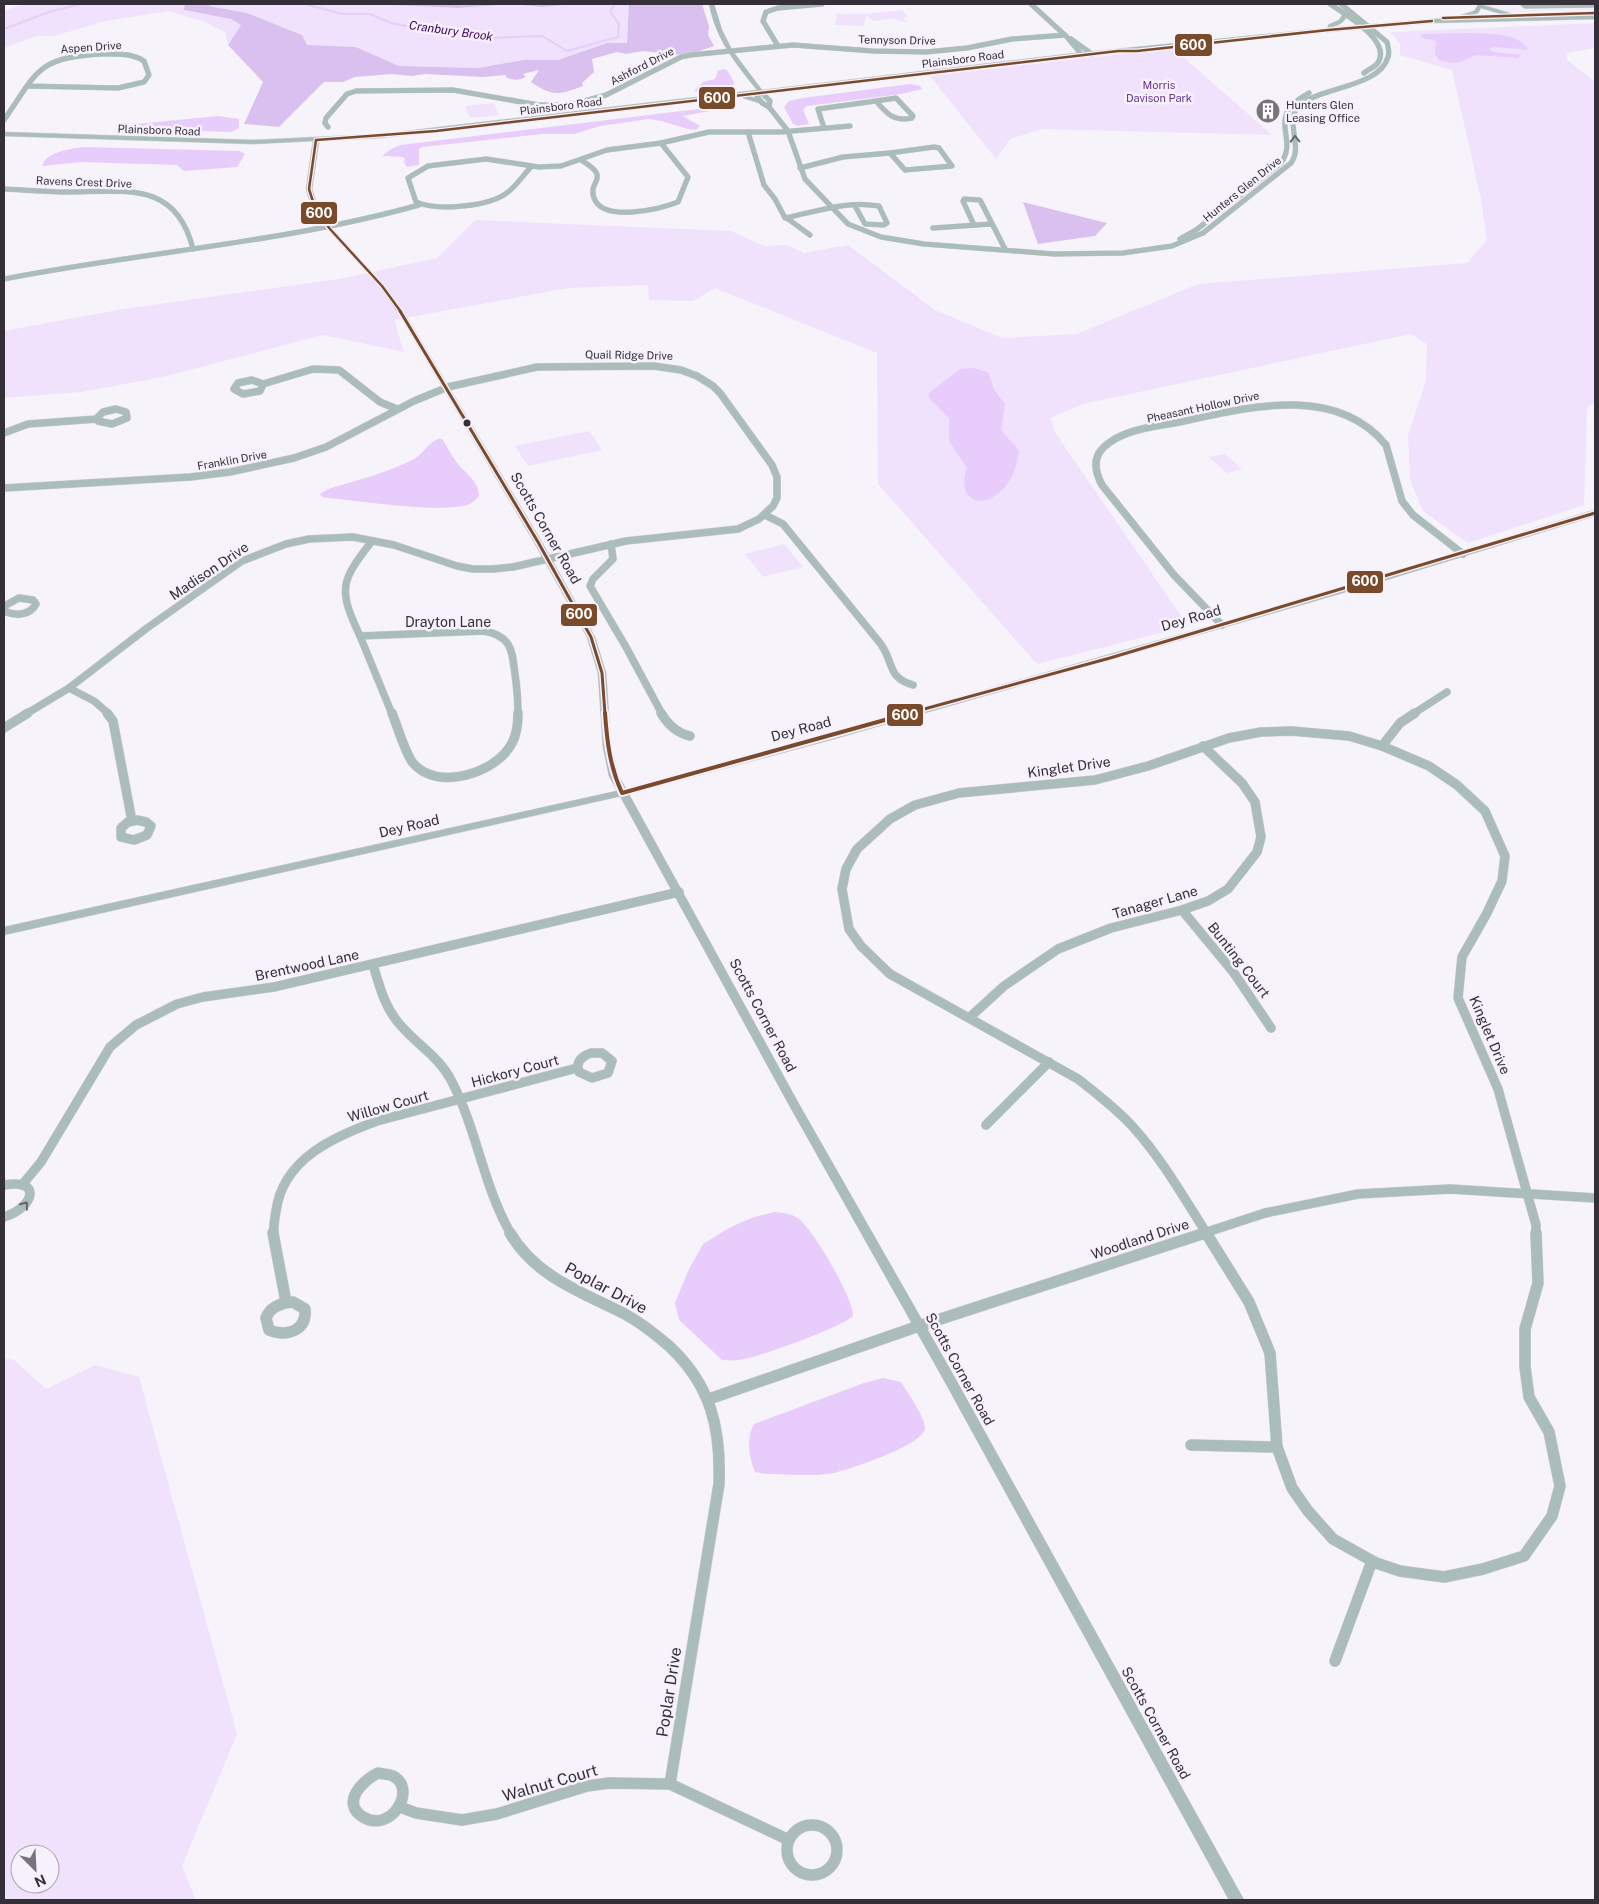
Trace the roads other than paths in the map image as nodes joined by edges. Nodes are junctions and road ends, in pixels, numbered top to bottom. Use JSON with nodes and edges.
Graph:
{"nodes":[{"id":1,"x":711,"y":4,"type":"edge"},
{"id":2,"x":822,"y":4,"type":"edge"},
{"id":3,"x":1031,"y":4,"type":"edge"},
{"id":4,"x":1330,"y":4,"type":"edge"},
{"id":5,"x":1341,"y":4,"type":"edge"},
{"id":6,"x":1523,"y":4,"type":"edge"},
{"id":7,"x":1479,"y":5,"type":"edge"},
{"id":8,"x":1595,"y":5,"type":"edge"},
{"id":9,"x":1345,"y":15,"type":"junction"},
{"id":10,"x":1524,"y":15,"type":"junction"},
{"id":11,"x":1595,"y":15,"type":"edge"},
{"id":12,"x":1458,"y":17,"type":"junction"},
{"id":13,"x":1392,"y":24,"type":"junction"},
{"id":14,"x":1363,"y":25,"type":"junction"},
{"id":15,"x":1330,"y":26,"type":"junction"},
{"id":16,"x":1066,"y":36,"type":"junction"},
{"id":17,"x":1382,"y":37,"type":"junction"},
{"id":18,"x":778,"y":46,"type":"junction"},
{"id":19,"x":729,"y":50,"type":"junction"},
{"id":20,"x":1118,"y":51,"type":"junction"},
{"id":21,"x":1092,"y":54,"type":"junction"},
{"id":22,"x":1082,"y":55,"type":"junction"},
{"id":23,"x":27,"y":86,"type":"junction"},
{"id":24,"x":791,"y":89,"type":"junction"},
{"id":25,"x":761,"y":92,"type":"junction"},
{"id":26,"x":732,"y":96,"type":"junction"},
{"id":27,"x":876,"y":101,"type":"junction"},
{"id":28,"x":762,"y":102,"type":"junction"},
{"id":29,"x":769,"y":103,"type":"junction"},
{"id":30,"x":4,"y":120,"type":"edge"},
{"id":31,"x":328,"y":126,"type":"dead end"},
{"id":32,"x":850,"y":126,"type":"dead end"},
{"id":33,"x":824,"y":128,"type":"junction"},
{"id":34,"x":788,"y":131,"type":"junction"},
{"id":35,"x":748,"y":132,"type":"junction"},
{"id":36,"x":4,"y":134,"type":"edge"},
{"id":37,"x":316,"y":140,"type":"junction"},
{"id":38,"x":661,"y":143,"type":"junction"},
{"id":39,"x":890,"y":153,"type":"junction"},
{"id":40,"x":581,"y":160,"type":"junction"},
{"id":41,"x":532,"y":166,"type":"junction"},
{"id":42,"x":800,"y":168,"type":"junction"},
{"id":43,"x":4,"y":189,"type":"edge"},
{"id":44,"x":419,"y":205,"type":"junction"},
{"id":45,"x":855,"y":206,"type":"junction"},
{"id":46,"x":832,"y":208,"type":"junction"},
{"id":47,"x":785,"y":218,"type":"junction"},
{"id":48,"x":991,"y":224,"type":"junction"},
{"id":49,"x":974,"y":225,"type":"junction"},
{"id":50,"x":933,"y":228,"type":"dead end"},
{"id":51,"x":330,"y":229,"type":"junction"},
{"id":52,"x":810,"y":235,"type":"dead end"},
{"id":53,"x":193,"y":249,"type":"junction"},
{"id":54,"x":1005,"y":249,"type":"junction"},
{"id":55,"x":1033,"y":252,"type":"junction"},
{"id":56,"x":4,"y":279,"type":"edge"},
{"id":57,"x":263,"y":384,"type":"dead end"},
{"id":58,"x":448,"y":387,"type":"junction"},
{"id":59,"x":397,"y":409,"type":"junction"},
{"id":60,"x":97,"y":419,"type":"dead end"},
{"id":61,"x":4,"y":433,"type":"edge"},
{"id":62,"x":4,"y":488,"type":"edge"},
{"id":63,"x":1595,"y":512,"type":"edge"},
{"id":64,"x":767,"y":516,"type":"junction"},
{"id":65,"x":372,"y":541,"type":"junction"},
{"id":66,"x":611,"y":544,"type":"junction"},
{"id":67,"x":1463,"y":554,"type":"junction"},
{"id":68,"x":547,"y":558,"type":"junction"},
{"id":69,"x":1222,"y":625,"type":"junction"},
{"id":70,"x":360,"y":636,"type":"junction"},
{"id":71,"x":913,"y":685,"type":"dead end"},
{"id":72,"x":69,"y":688,"type":"junction"},
{"id":73,"x":1447,"y":692,"type":"dead end"},
{"id":74,"x":4,"y":728,"type":"edge"},
{"id":75,"x":690,"y":736,"type":"dead end"},
{"id":76,"x":1203,"y":746,"type":"junction"},
{"id":77,"x":1382,"y":746,"type":"junction"},
{"id":78,"x":622,"y":792,"type":"junction"},
{"id":79,"x":132,"y":821,"type":"dead end"},
{"id":80,"x":679,"y":892,"type":"junction"},
{"id":81,"x":1182,"y":910,"type":"junction"},
{"id":82,"x":4,"y":931,"type":"edge"},
{"id":83,"x":373,"y":965,"type":"junction"},
{"id":84,"x":969,"y":1018,"type":"junction"},
{"id":85,"x":1271,"y":1028,"type":"dead end"},
{"id":86,"x":1049,"y":1062,"type":"junction"},
{"id":87,"x":577,"y":1068,"type":"dead end"},
{"id":88,"x":460,"y":1100,"type":"junction"},
{"id":89,"x":986,"y":1125,"type":"dead end"},
{"id":90,"x":4,"y":1185,"type":"edge"},
{"id":91,"x":22,"y":1185,"type":"junction"},
{"id":92,"x":1528,"y":1194,"type":"junction"},
{"id":93,"x":1595,"y":1198,"type":"edge"},
{"id":94,"x":4,"y":1217,"type":"edge"},
{"id":95,"x":1206,"y":1232,"type":"junction"},
{"id":96,"x":286,"y":1302,"type":"dead end"},
{"id":97,"x":920,"y":1326,"type":"junction"},
{"id":98,"x":709,"y":1399,"type":"junction"},
{"id":99,"x":1191,"y":1445,"type":"dead end"},
{"id":100,"x":1277,"y":1446,"type":"junction"},
{"id":101,"x":1372,"y":1561,"type":"junction"},
{"id":102,"x":1335,"y":1661,"type":"dead end"},
{"id":103,"x":670,"y":1784,"type":"junction"},
{"id":104,"x":400,"y":1808,"type":"dead end"},
{"id":105,"x":789,"y":1840,"type":"dead end"},
{"id":106,"x":1237,"y":1900,"type":"edge"}],
"edges":[{"from":1,"to":19,"type":"street"},
{"from":2,"to":18,"type":"street"},
{"from":3,"to":16,"type":"street"},
{"from":4,"to":9,"type":"street"},
{"from":5,"to":14,"type":"street"},
{"from":6,"to":8,"type":"street"},
{"from":7,"to":10,"type":"street"},
{"from":7,"to":12,"type":"street"},
{"from":9,"to":14,"type":"street"},
{"from":9,"to":15,"type":"street"},
{"from":10,"to":11,"type":"street","name":"Plainsboro Road"},
{"from":10,"to":12,"type":"street","name":"Plainsboro Road"},
{"from":11,"to":13,"type":"street","name":"Plainsboro Road"},
{"from":12,"to":14,"type":"street","name":"Plainsboro Road"},
{"from":13,"to":14,"type":"street","name":"Plainsboro Road"},
{"from":13,"to":17,"type":"street"},
{"from":14,"to":15,"type":"street","name":"Plainsboro Road"},
{"from":14,"to":17,"type":"street"},
{"from":14,"to":20,"type":"street","name":"Plainsboro Road"},
{"from":14,"to":55,"type":"street","name":"Hunters Glen Drive"},
{"from":15,"to":20,"type":"street","name":"Plainsboro Road"},
{"from":16,"to":18,"type":"street","name":"Tennyson Drive"},
{"from":16,"to":21,"type":"street"},
{"from":16,"to":22,"type":"street"},
{"from":55,"to":17,"type":"street","name":"Hunters Glen Drive","one_way":true},
{"from":18,"to":19,"type":"street","name":"Tennyson Drive"},
{"from":19,"to":25,"type":"street"},
{"from":19,"to":31,"type":"street","name":"Ashford Drive"},
{"from":20,"to":21,"type":"street","name":"Plainsboro Road"},
{"from":21,"to":22,"type":"street","name":"Plainsboro Road"},
{"from":22,"to":24,"type":"street","name":"Plainsboro Road"},
{"from":23,"to":23,"type":"street","name":"Aspen Drive"},
{"from":23,"to":30,"type":"street","name":"Aspen Drive"},
{"from":24,"to":25,"type":"street","name":"Plainsboro Road"},
{"from":24,"to":29,"type":"street"},
{"from":25,"to":26,"type":"street","name":"Plainsboro Road"},
{"from":25,"to":28,"type":"street"},
{"from":25,"to":29,"type":"street","name":"Hunters Glen Drive"},
{"from":26,"to":28,"type":"street"},
{"from":26,"to":37,"type":"street","name":"Plainsboro Road"},
{"from":27,"to":27,"type":"street"},
{"from":27,"to":33,"type":"street"},
{"from":28,"to":29,"type":"street"},
{"from":29,"to":34,"type":"street","name":"Hunters Glen Drive"},
{"from":32,"to":33,"type":"street"},
{"from":33,"to":34,"type":"street"},
{"from":34,"to":35,"type":"street"},
{"from":34,"to":42,"type":"street","name":"Hunters Glen Drive"},
{"from":35,"to":38,"type":"street"},
{"from":35,"to":47,"type":"street"},
{"from":36,"to":37,"type":"street","name":"Plainsboro Road"},
{"from":37,"to":51,"type":"street","name":"Scotts Corner Road"},
{"from":38,"to":40,"type":"street"},
{"from":38,"to":40,"type":"street"},
{"from":39,"to":39,"type":"street"},
{"from":39,"to":42,"type":"street"},
{"from":40,"to":41,"type":"street"},
{"from":41,"to":44,"type":"street"},
{"from":41,"to":44,"type":"street"},
{"from":42,"to":46,"type":"street","name":"Hunters Glen Drive"},
{"from":43,"to":53,"type":"street","name":"Ravens Crest Drive"},
{"from":44,"to":51,"type":"street"},
{"from":45,"to":45,"type":"street"},
{"from":45,"to":46,"type":"street"},
{"from":46,"to":47,"type":"street"},
{"from":46,"to":54,"type":"street","name":"Hunters Glen Drive"},
{"from":47,"to":52,"type":"street"},
{"from":48,"to":49,"type":"street"},
{"from":48,"to":49,"type":"street"},
{"from":48,"to":54,"type":"street"},
{"from":49,"to":50,"type":"street"},
{"from":51,"to":53,"type":"street"},
{"from":51,"to":58,"type":"street","name":"Scotts Corner Road"},
{"from":53,"to":56,"type":"street"},
{"from":54,"to":55,"type":"street","name":"Hunters Glen Drive"},
{"from":57,"to":59,"type":"street"},
{"from":58,"to":59,"type":"street","name":"Franklin Drive"},
{"from":58,"to":64,"type":"street","name":"Quail Ridge Drive"},
{"from":58,"to":68,"type":"street","name":"Scotts Corner Road"},
{"from":59,"to":62,"type":"street","name":"Franklin Drive"},
{"from":60,"to":61,"type":"street"},
{"from":63,"to":67,"type":"main road","name":"Dey Road"},
{"from":64,"to":66,"type":"street"},
{"from":64,"to":71,"type":"street"},
{"from":65,"to":68,"type":"street","name":"Madison Drive"},
{"from":65,"to":70,"type":"street","name":"Drayton Lane"},
{"from":65,"to":72,"type":"street","name":"Madison Drive"},
{"from":66,"to":68,"type":"street"},
{"from":66,"to":75,"type":"street"},
{"from":67,"to":69,"type":"main road","name":"Dey Road"},
{"from":67,"to":69,"type":"street","name":"Pheasant Hollow Drive"},
{"from":68,"to":78,"type":"street","name":"Scotts Corner Road"},
{"from":69,"to":78,"type":"main road","name":"Dey Road"},
{"from":70,"to":70,"type":"street","name":"Drayton Lane"},
{"from":72,"to":74,"type":"street","name":"Madison Drive"},
{"from":72,"to":79,"type":"street"},
{"from":73,"to":77,"type":"street"},
{"from":76,"to":77,"type":"street","name":"Kinglet Drive"},
{"from":76,"to":81,"type":"street","name":"Tanager Lane"},
{"from":76,"to":84,"type":"street","name":"Kinglet Drive"},
{"from":77,"to":92,"type":"street","name":"Kinglet Drive"},
{"from":78,"to":80,"type":"street","name":"Scotts Corner Road"},
{"from":78,"to":82,"type":"main road","name":"Dey Road"},
{"from":80,"to":83,"type":"street","name":"Brentwood Lane"},
{"from":80,"to":97,"type":"street","name":"Scotts Corner Road"},
{"from":81,"to":84,"type":"street","name":"Tanager Lane"},
{"from":81,"to":85,"type":"street","name":"Bunting Court"},
{"from":83,"to":88,"type":"street","name":"Poplar Drive"},
{"from":83,"to":91,"type":"street","name":"Brentwood Lane"},
{"from":84,"to":86,"type":"street","name":"Kinglet Drive"},
{"from":86,"to":89,"type":"street"},
{"from":86,"to":95,"type":"street","name":"Kinglet Drive"},
{"from":87,"to":88,"type":"street","name":"Hickory Court"},
{"from":88,"to":96,"type":"street","name":"Willow Court"},
{"from":88,"to":98,"type":"street","name":"Poplar Drive"},
{"from":90,"to":91,"type":"street"},
{"from":94,"to":91,"type":"street","one_way":true},
{"from":92,"to":93,"type":"street","name":"Woodland Drive"},
{"from":92,"to":95,"type":"street","name":"Woodland Drive"},
{"from":92,"to":101,"type":"street","name":"Kinglet Drive"},
{"from":95,"to":97,"type":"street","name":"Woodland Drive"},
{"from":95,"to":100,"type":"street","name":"Kinglet Drive"},
{"from":97,"to":98,"type":"street","name":"Woodland Drive"},
{"from":97,"to":106,"type":"street","name":"Scotts Corner Road"},
{"from":98,"to":103,"type":"street","name":"Poplar Drive"},
{"from":99,"to":100,"type":"street"},
{"from":100,"to":101,"type":"street","name":"Kinglet Drive"},
{"from":101,"to":102,"type":"street"},
{"from":103,"to":104,"type":"street","name":"Walnut Court"},
{"from":103,"to":105,"type":"street","name":"Walnut Court"}]}
